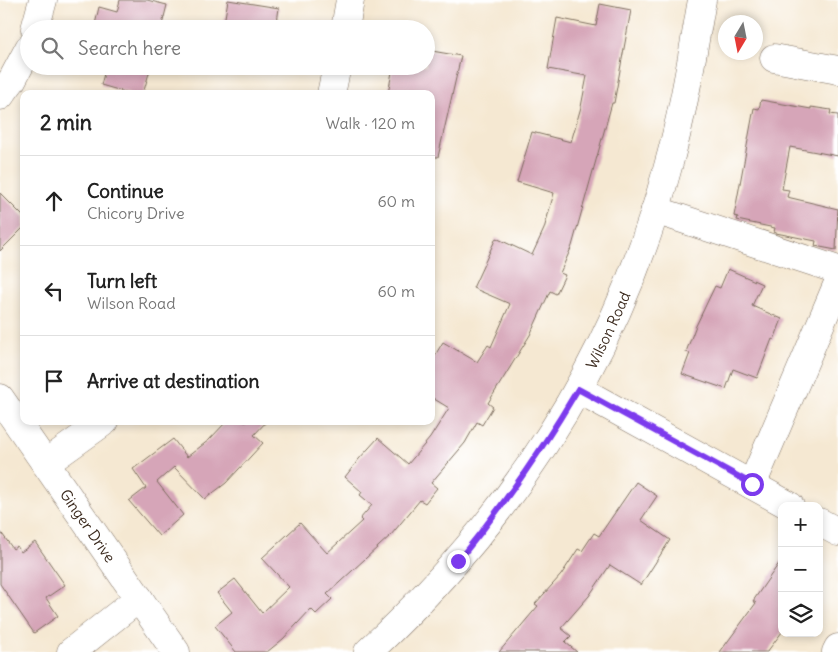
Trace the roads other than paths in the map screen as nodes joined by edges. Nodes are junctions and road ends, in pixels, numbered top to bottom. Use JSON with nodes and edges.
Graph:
{"nodes":[{"id":1,"x":43,"y":0,"type":"edge"},
{"id":2,"x":350,"y":0,"type":"edge"},
{"id":3,"x":702,"y":0,"type":"edge"},
{"id":4,"x":37,"y":20,"type":"edge"},
{"id":5,"x":347,"y":20,"type":"edge"},
{"id":6,"x":774,"y":58,"type":"dead end"},
{"id":7,"x":20,"y":65,"type":"edge"},
{"id":8,"x":838,"y":70,"type":"edge"},
{"id":9,"x":335,"y":75,"type":"edge"},
{"id":10,"x":332,"y":90,"type":"edge"},
{"id":11,"x":0,"y":96,"type":"edge"},
{"id":12,"x":655,"y":210,"type":"junction"},
{"id":13,"x":838,"y":270,"type":"edge"},
{"id":14,"x":838,"y":283,"type":"edge"},
{"id":15,"x":578,"y":389,"type":"junction"},
{"id":16,"x":0,"y":398,"type":"edge"},
{"id":17,"x":99,"y":425,"type":"edge"},
{"id":18,"x":46,"y":463,"type":"junction"},
{"id":19,"x":752,"y":484,"type":"junction"},
{"id":20,"x":783,"y":502,"type":"edge"},
{"id":21,"x":823,"y":524,"type":"edge"},
{"id":22,"x":838,"y":532,"type":"edge"},
{"id":23,"x":139,"y":598,"type":"junction"},
{"id":24,"x":838,"y":648,"type":"edge"},
{"id":25,"x":71,"y":652,"type":"edge"},
{"id":26,"x":176,"y":652,"type":"edge"},
{"id":27,"x":368,"y":652,"type":"edge"},
{"id":28,"x":836,"y":652,"type":"edge"}],
"edges":[{"from":1,"to":4,"type":"street"},
{"from":2,"to":5,"type":"street"},
{"from":3,"to":12,"type":"street","name":"Wilson Road"},
{"from":6,"to":8,"type":"street"},
{"from":7,"to":11,"type":"street"},
{"from":9,"to":10,"type":"street"},
{"from":12,"to":13,"type":"street"},
{"from":12,"to":15,"type":"street","name":"Wilson Road"},
{"from":14,"to":19,"type":"street"},
{"from":15,"to":19,"type":"street"},
{"from":15,"to":27,"type":"street","name":"Wilson Road"},
{"from":16,"to":18,"type":"street","name":"Ginger Drive"},
{"from":17,"to":18,"type":"street"},
{"from":18,"to":23,"type":"street","name":"Ginger Drive"},
{"from":19,"to":20,"type":"street"},
{"from":21,"to":22,"type":"street"},
{"from":23,"to":25,"type":"street"},
{"from":23,"to":26,"type":"street","name":"Ginger Drive"},
{"from":24,"to":28,"type":"street"}]}
